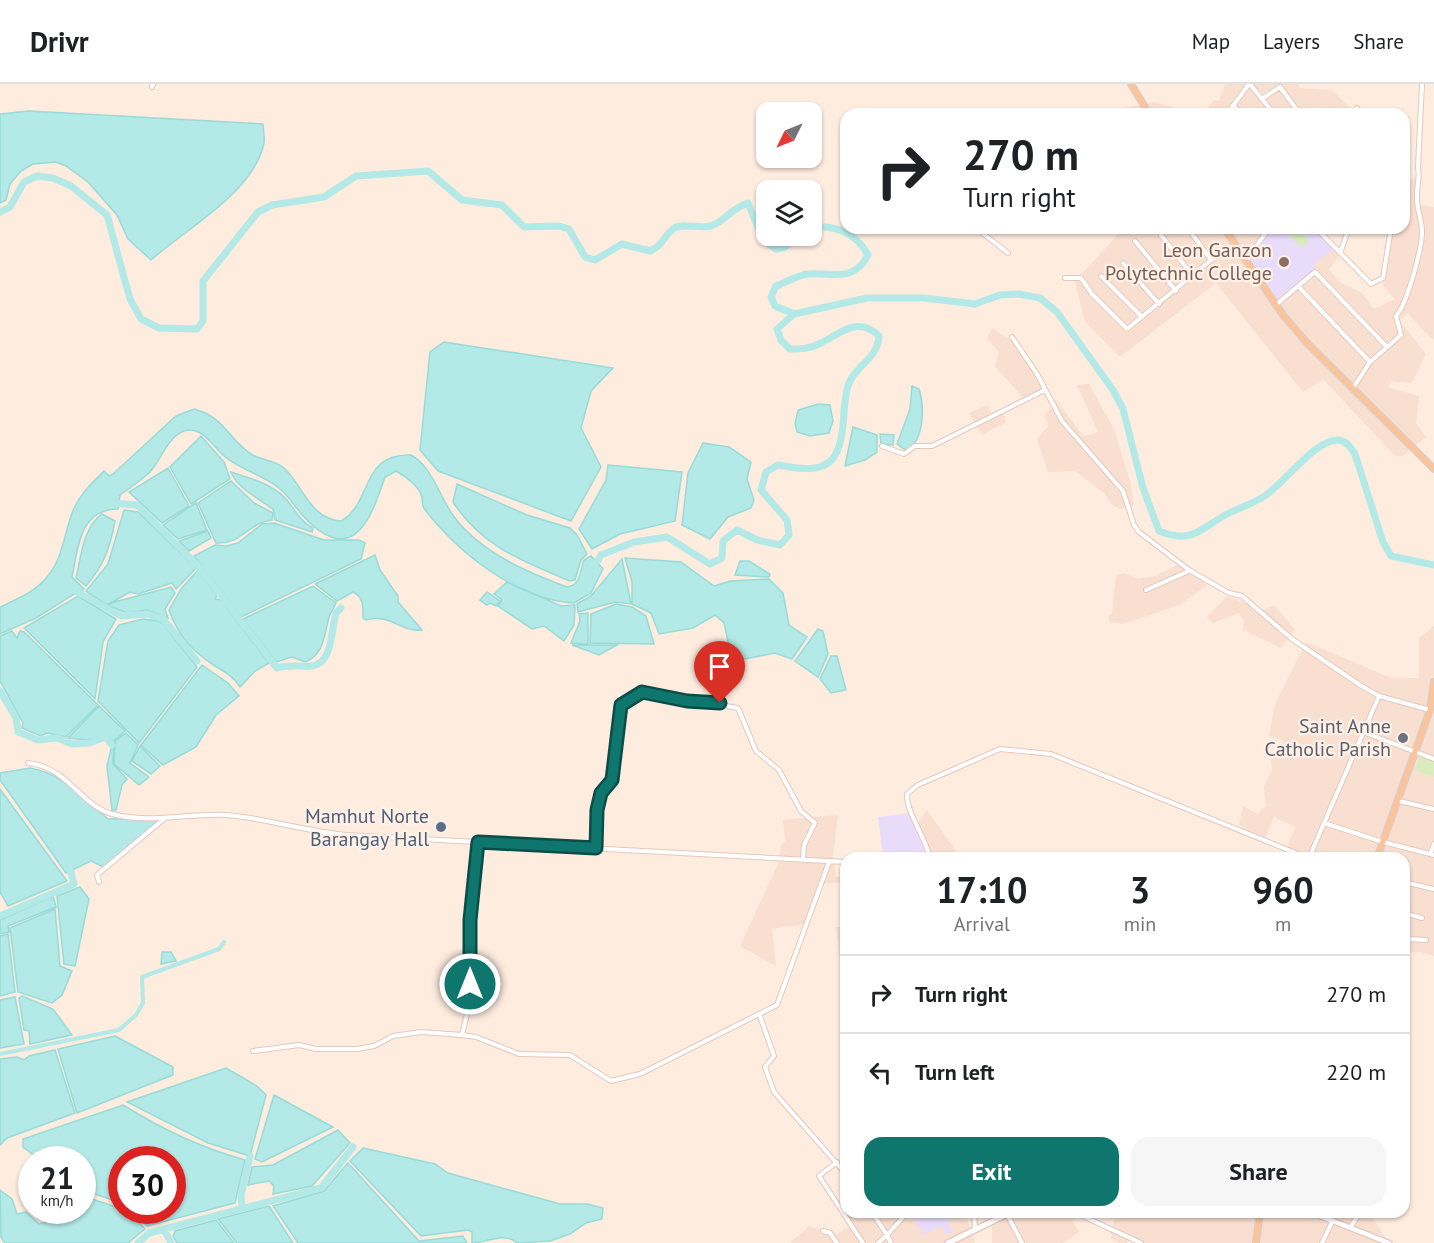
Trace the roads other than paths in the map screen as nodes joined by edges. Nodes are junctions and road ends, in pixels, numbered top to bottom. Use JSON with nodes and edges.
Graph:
{"nodes":[{"id":1,"x":1131,"y":84,"type":"edge"},
{"id":2,"x":1250,"y":84,"type":"edge"},
{"id":3,"x":1422,"y":84,"type":"edge"},
{"id":4,"x":1263,"y":98,"type":"junction"},
{"id":5,"x":1233,"y":105,"type":"junction"},
{"id":6,"x":1145,"y":108,"type":"edge"},
{"id":7,"x":1231,"y":108,"type":"edge"},
{"id":8,"x":1236,"y":108,"type":"edge"},
{"id":9,"x":1270,"y":108,"type":"edge"},
{"id":10,"x":1296,"y":108,"type":"edge"},
{"id":11,"x":984,"y":234,"type":"edge"},
{"id":12,"x":1192,"y":234,"type":"edge"},
{"id":13,"x":1228,"y":234,"type":"edge"},
{"id":14,"x":1323,"y":234,"type":"edge"},
{"id":15,"x":1347,"y":234,"type":"edge"},
{"id":16,"x":1390,"y":234,"type":"edge"},
{"id":17,"x":1161,"y":235,"type":"dead end"},
{"id":18,"x":1264,"y":235,"type":"edge"},
{"id":19,"x":1135,"y":241,"type":"dead end"},
{"id":20,"x":1235,"y":245,"type":"junction"},
{"id":21,"x":1008,"y":253,"type":"dead end"},
{"id":22,"x":1340,"y":253,"type":"junction"},
{"id":23,"x":1211,"y":260,"type":"junction"},
{"id":24,"x":1246,"y":261,"type":"junction"},
{"id":25,"x":1123,"y":263,"type":"dead end"},
{"id":26,"x":1101,"y":276,"type":"dead end"},
{"id":27,"x":1193,"y":276,"type":"junction"},
{"id":28,"x":1065,"y":278,"type":"dead end"},
{"id":29,"x":1298,"y":286,"type":"junction"},
{"id":30,"x":1176,"y":291,"type":"junction"},
{"id":31,"x":1159,"y":304,"type":"junction"},
{"id":32,"x":1276,"y":305,"type":"junction"},
{"id":33,"x":1142,"y":317,"type":"junction"},
{"id":34,"x":1012,"y":338,"type":"dead end"},
{"id":35,"x":1386,"y":346,"type":"junction"},
{"id":36,"x":1370,"y":362,"type":"junction"},
{"id":37,"x":1353,"y":388,"type":"junction"},
{"id":38,"x":1045,"y":390,"type":"junction"},
{"id":39,"x":882,"y":446,"type":"dead end"},
{"id":40,"x":1434,"y":469,"type":"edge"},
{"id":41,"x":1189,"y":570,"type":"junction"},
{"id":42,"x":1146,"y":590,"type":"dead end"},
{"id":43,"x":1434,"y":682,"type":"edge"},
{"id":44,"x":1379,"y":696,"type":"junction"},
{"id":45,"x":1432,"y":710,"type":"edge"},
{"id":46,"x":1363,"y":732,"type":"junction"},
{"id":47,"x":1415,"y":753,"type":"junction"},
{"id":48,"x":1434,"y":759,"type":"edge"},
{"id":49,"x":28,"y":763,"type":"dead end"},
{"id":50,"x":1399,"y":801,"type":"junction"},
{"id":51,"x":1434,"y":809,"type":"edge"},
{"id":52,"x":166,"y":817,"type":"junction"},
{"id":53,"x":1324,"y":823,"type":"junction"},
{"id":54,"x":478,"y":842,"type":"junction"},
{"id":55,"x":1383,"y":842,"type":"junction"},
{"id":56,"x":1434,"y":844,"type":"edge"},
{"id":57,"x":596,"y":848,"type":"junction"},
{"id":58,"x":928,"y":852,"type":"edge"},
{"id":59,"x":1296,"y":852,"type":"edge"},
{"id":60,"x":1311,"y":852,"type":"edge"},
{"id":61,"x":1379,"y":852,"type":"edge"},
{"id":62,"x":1432,"y":854,"type":"edge"},
{"id":63,"x":803,"y":860,"type":"junction"},
{"id":64,"x":830,"y":862,"type":"junction"},
{"id":65,"x":840,"y":862,"type":"edge"},
{"id":66,"x":99,"y":882,"type":"dead end"},
{"id":67,"x":1410,"y":883,"type":"edge"},
{"id":68,"x":1434,"y":889,"type":"edge"},
{"id":69,"x":1410,"y":915,"type":"edge"},
{"id":70,"x":1422,"y":918,"type":"dead end"},
{"id":71,"x":1410,"y":939,"type":"edge"},
{"id":72,"x":1425,"y":940,"type":"dead end"},
{"id":73,"x":470,"y":1001,"type":"junction"},
{"id":74,"x":490,"y":1002,"type":"dead end"},
{"id":75,"x":760,"y":1016,"type":"junction"},
{"id":76,"x":462,"y":1035,"type":"junction"},
{"id":77,"x":253,"y":1051,"type":"dead end"},
{"id":78,"x":837,"y":1162,"type":"junction"},
{"id":79,"x":840,"y":1166,"type":"edge"},
{"id":80,"x":840,"y":1209,"type":"edge"},
{"id":81,"x":846,"y":1218,"type":"edge"},
{"id":82,"x":876,"y":1218,"type":"edge"},
{"id":83,"x":902,"y":1218,"type":"edge"},
{"id":84,"x":974,"y":1218,"type":"edge"},
{"id":85,"x":999,"y":1218,"type":"edge"},
{"id":86,"x":1011,"y":1218,"type":"edge"},
{"id":87,"x":1087,"y":1218,"type":"edge"},
{"id":88,"x":1259,"y":1218,"type":"edge"},
{"id":89,"x":1323,"y":1218,"type":"edge"},
{"id":90,"x":1356,"y":1218,"type":"edge"},
{"id":91,"x":1332,"y":1222,"type":"junction"},
{"id":92,"x":1350,"y":1228,"type":"junction"},
{"id":93,"x":975,"y":1230,"type":"junction"},
{"id":94,"x":823,"y":1231,"type":"dead end"},
{"id":95,"x":886,"y":1235,"type":"junction"},
{"id":96,"x":837,"y":1243,"type":"edge"},
{"id":97,"x":862,"y":1243,"type":"edge"},
{"id":98,"x":878,"y":1243,"type":"edge"},
{"id":99,"x":891,"y":1243,"type":"edge"},
{"id":100,"x":948,"y":1243,"type":"edge"},
{"id":101,"x":1022,"y":1243,"type":"edge"},
{"id":102,"x":1141,"y":1243,"type":"edge"},
{"id":103,"x":1256,"y":1243,"type":"edge"},
{"id":104,"x":1322,"y":1243,"type":"edge"},
{"id":105,"x":1389,"y":1243,"type":"edge"}],
"edges":[{"from":1,"to":6,"type":"main road"},
{"from":2,"to":4,"type":"street"},
{"from":2,"to":5,"type":"street"},
{"from":3,"to":35,"type":"street"},
{"from":4,"to":9,"type":"street"},
{"from":4,"to":10,"type":"street"},
{"from":5,"to":7,"type":"street"},
{"from":5,"to":8,"type":"street"},
{"from":11,"to":21,"type":"street"},
{"from":12,"to":23,"type":"street"},
{"from":13,"to":20,"type":"main road"},
{"from":14,"to":22,"type":"street"},
{"from":15,"to":22,"type":"street"},
{"from":16,"to":22,"type":"street"},
{"from":17,"to":27,"type":"street"},
{"from":18,"to":24,"type":"street"},
{"from":19,"to":30,"type":"street"},
{"from":20,"to":23,"type":"street"},
{"from":20,"to":24,"type":"main road"},
{"from":23,"to":27,"type":"street"},
{"from":24,"to":32,"type":"main road"},
{"from":25,"to":31,"type":"street"},
{"from":26,"to":33,"type":"street"},
{"from":27,"to":30,"type":"street"},
{"from":28,"to":33,"type":"street"},
{"from":29,"to":32,"type":"street"},
{"from":29,"to":35,"type":"street"},
{"from":29,"to":36,"type":"street"},
{"from":30,"to":31,"type":"street"},
{"from":31,"to":33,"type":"street"},
{"from":32,"to":37,"type":"main road"},
{"from":34,"to":38,"type":"street"},
{"from":35,"to":36,"type":"street"},
{"from":36,"to":37,"type":"street"},
{"from":37,"to":40,"type":"main road"},
{"from":38,"to":39,"type":"street"},
{"from":38,"to":41,"type":"street"},
{"from":41,"to":42,"type":"street"},
{"from":41,"to":44,"type":"street"},
{"from":43,"to":45,"type":"main road"},
{"from":44,"to":45,"type":"street"},
{"from":44,"to":46,"type":"street"},
{"from":45,"to":47,"type":"main road"},
{"from":46,"to":47,"type":"street"},
{"from":46,"to":53,"type":"street"},
{"from":47,"to":48,"type":"street"},
{"from":47,"to":50,"type":"main road"},
{"from":49,"to":52,"type":"street"},
{"from":50,"to":51,"type":"street"},
{"from":50,"to":55,"type":"main road"},
{"from":52,"to":54,"type":"street"},
{"from":52,"to":66,"type":"street"},
{"from":53,"to":55,"type":"street"},
{"from":53,"to":60,"type":"street"},
{"from":54,"to":57,"type":"street"},
{"from":54,"to":73,"type":"street"},
{"from":55,"to":61,"type":"main road"},
{"from":55,"to":62,"type":"street"},
{"from":56,"to":62,"type":"street"},
{"from":57,"to":63,"type":"street"},
{"from":57,"to":63,"type":"street"},
{"from":58,"to":59,"type":"street"},
{"from":63,"to":64,"type":"street"},
{"from":64,"to":65,"type":"street"},
{"from":64,"to":75,"type":"street"},
{"from":67,"to":68,"type":"street"},
{"from":69,"to":70,"type":"street"},
{"from":71,"to":72,"type":"street"},
{"from":73,"to":74,"type":"street"},
{"from":73,"to":76,"type":"street"},
{"from":75,"to":76,"type":"street"},
{"from":75,"to":78,"type":"street"},
{"from":76,"to":77,"type":"street"},
{"from":78,"to":79,"type":"street"},
{"from":78,"to":80,"type":"street"},
{"from":81,"to":97,"type":"street"},
{"from":82,"to":95,"type":"street"},
{"from":83,"to":95,"type":"street"},
{"from":84,"to":93,"type":"street"},
{"from":85,"to":93,"type":"main road"},
{"from":86,"to":101,"type":"street"},
{"from":87,"to":102,"type":"street"},
{"from":88,"to":103,"type":"main road"},
{"from":89,"to":91,"type":"street"},
{"from":90,"to":92,"type":"street"},
{"from":91,"to":92,"type":"street"},
{"from":91,"to":104,"type":"street"},
{"from":92,"to":105,"type":"street"},
{"from":93,"to":100,"type":"main road"},
{"from":94,"to":96,"type":"street"},
{"from":95,"to":98,"type":"street"},
{"from":95,"to":99,"type":"street"}]}
